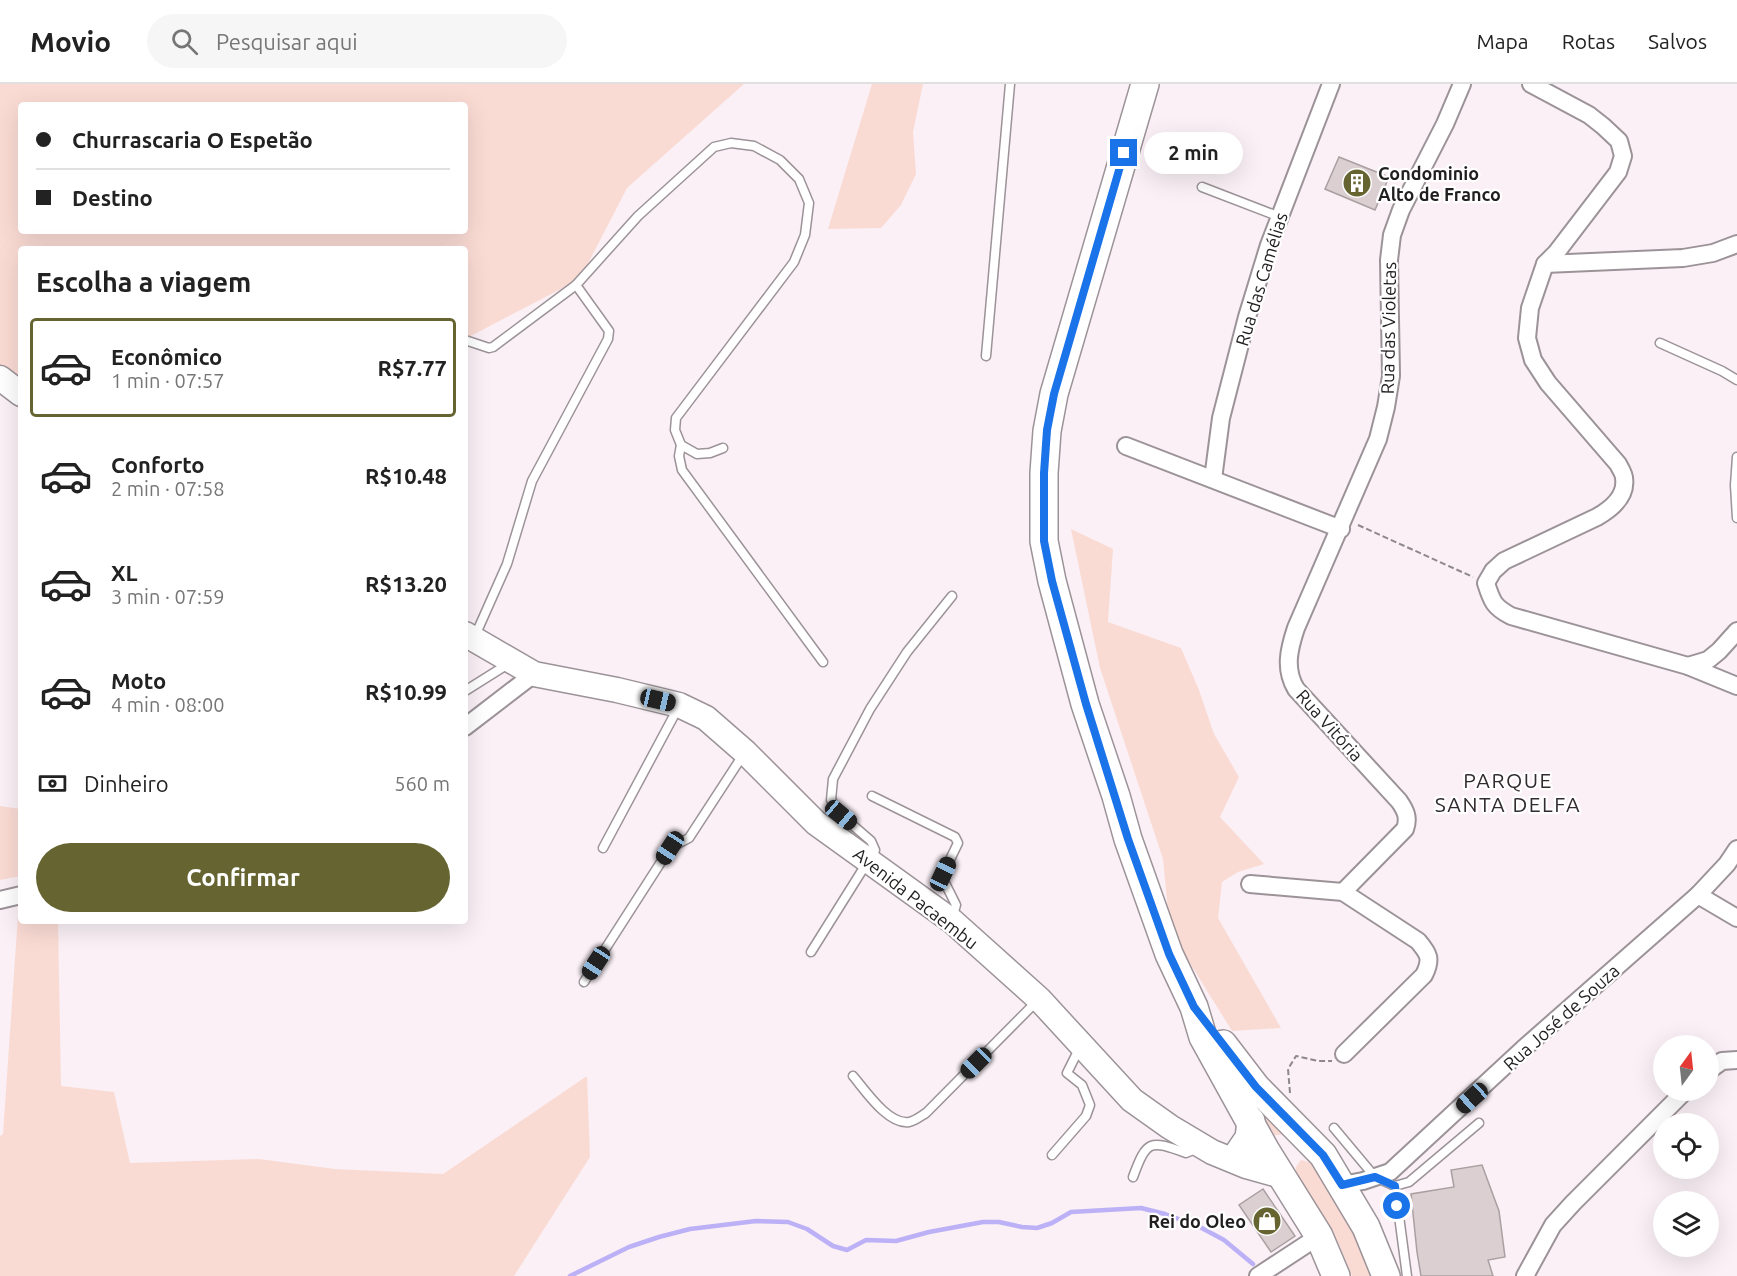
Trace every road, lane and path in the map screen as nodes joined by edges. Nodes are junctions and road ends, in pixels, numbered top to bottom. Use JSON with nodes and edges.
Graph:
{"nodes":[{"id":1,"x":1010,"y":84,"type":"edge"},
{"id":2,"x":1145,"y":84,"type":"edge"},
{"id":3,"x":1331,"y":84,"type":"edge"},
{"id":4,"x":1462,"y":84,"type":"edge"},
{"id":5,"x":1531,"y":84,"type":"edge"},
{"id":6,"x":1202,"y":187,"type":"dead end"},
{"id":7,"x":1280,"y":217,"type":"junction"},
{"id":8,"x":1737,"y":244,"type":"edge"},
{"id":9,"x":1545,"y":264,"type":"junction"},
{"id":10,"x":576,"y":285,"type":"junction"},
{"id":11,"x":468,"y":341,"type":"edge"},
{"id":12,"x":1660,"y":343,"type":"dead end"},
{"id":13,"x":986,"y":356,"type":"dead end"},
{"id":14,"x":0,"y":378,"type":"edge"},
{"id":15,"x":1737,"y":380,"type":"edge"},
{"id":16,"x":18,"y":392,"type":"edge"},
{"id":17,"x":681,"y":445,"type":"junction"},
{"id":18,"x":1126,"y":446,"type":"dead end"},
{"id":19,"x":723,"y":448,"type":"dead end"},
{"id":20,"x":1737,"y":457,"type":"edge"},
{"id":21,"x":1213,"y":479,"type":"junction"},
{"id":22,"x":1737,"y":518,"type":"edge"},
{"id":23,"x":1343,"y":524,"type":"junction"},
{"id":24,"x":1486,"y":583,"type":"junction"},
{"id":25,"x":952,"y":596,"type":"dead end"},
{"id":26,"x":1737,"y":632,"type":"edge"},
{"id":27,"x":470,"y":637,"type":"edge"},
{"id":28,"x":511,"y":661,"type":"junction"},
{"id":29,"x":823,"y":662,"type":"dead end"},
{"id":30,"x":1688,"y":666,"type":"junction"},
{"id":31,"x":534,"y":674,"type":"junction"},
{"id":32,"x":1737,"y":686,"type":"edge"},
{"id":33,"x":468,"y":689,"type":"edge"},
{"id":34,"x":679,"y":705,"type":"junction"},
{"id":35,"x":468,"y":725,"type":"edge"},
{"id":36,"x":745,"y":752,"type":"junction"},
{"id":37,"x":872,"y":796,"type":"dead end"},
{"id":38,"x":603,"y":848,"type":"dead end"},
{"id":39,"x":1737,"y":849,"type":"edge"},
{"id":40,"x":871,"y":862,"type":"junction"},
{"id":41,"x":1250,"y":884,"type":"dead end"},
{"id":42,"x":1343,"y":892,"type":"junction"},
{"id":43,"x":1698,"y":895,"type":"junction"},
{"id":44,"x":18,"y":897,"type":"edge"},
{"id":45,"x":0,"y":900,"type":"edge"},
{"id":46,"x":1737,"y":918,"type":"edge"},
{"id":47,"x":952,"y":921,"type":"junction"},
{"id":48,"x":811,"y":952,"type":"dead end"},
{"id":49,"x":584,"y":982,"type":"dead end"},
{"id":50,"x":1039,"y":999,"type":"junction"},
{"id":51,"x":1194,"y":1007,"type":"junction"},
{"id":52,"x":1084,"y":1047,"type":"junction"},
{"id":53,"x":1344,"y":1054,"type":"joint"},
{"id":54,"x":1737,"y":1060,"type":"edge"},
{"id":55,"x":1719,"y":1063,"type":"edge"},
{"id":56,"x":852,"y":1076,"type":"dead end"},
{"id":57,"x":1675,"y":1101,"type":"edge"},
{"id":58,"x":1251,"y":1121,"type":"junction"},
{"id":59,"x":1479,"y":1123,"type":"dead end"},
{"id":60,"x":1294,"y":1125,"type":"junction"},
{"id":61,"x":1334,"y":1128,"type":"dead end"},
{"id":62,"x":1217,"y":1150,"type":"junction"},
{"id":63,"x":1266,"y":1151,"type":"junction"},
{"id":64,"x":1313,"y":1154,"type":"junction"},
{"id":65,"x":1052,"y":1155,"type":"dead end"},
{"id":66,"x":1282,"y":1176,"type":"junction"},
{"id":67,"x":1133,"y":1177,"type":"dead end"},
{"id":68,"x":1375,"y":1177,"type":"junction"},
{"id":69,"x":1342,"y":1185,"type":"junction"},
{"id":70,"x":1395,"y":1186,"type":"junction"},
{"id":71,"x":1319,"y":1236,"type":"junction"},
{"id":72,"x":1258,"y":1276,"type":"edge"},
{"id":73,"x":1336,"y":1276,"type":"edge"},
{"id":74,"x":1386,"y":1276,"type":"edge"},
{"id":75,"x":1407,"y":1276,"type":"edge"},
{"id":76,"x":1525,"y":1276,"type":"edge"}],
"edges":[{"from":1,"to":13,"type":"lane"},
{"from":2,"to":51,"type":"main road"},
{"from":3,"to":7,"type":"street","name":"Rua das Camélias"},
{"from":4,"to":23,"type":"street","name":"Rua das Violetas"},
{"from":5,"to":9,"type":"street"},
{"from":6,"to":7,"type":"lane"},
{"from":7,"to":21,"type":"street","name":"Rua das Camélias"},
{"from":8,"to":9,"type":"street"},
{"from":9,"to":24,"type":"street"},
{"from":10,"to":11,"type":"lane"},
{"from":10,"to":17,"type":"lane"},
{"from":10,"to":27,"type":"lane"},
{"from":12,"to":15,"type":"lane"},
{"from":14,"to":16,"type":"street"},
{"from":17,"to":19,"type":"lane"},
{"from":17,"to":29,"type":"lane"},
{"from":18,"to":21,"type":"street"},
{"from":20,"to":22,"type":"lane"},
{"from":21,"to":23,"type":"street"},
{"from":23,"to":24,"type":"path"},
{"from":23,"to":42,"type":"street","name":"Rua Vitória"},
{"from":24,"to":30,"type":"street"},
{"from":25,"to":40,"type":"lane"},
{"from":26,"to":30,"type":"street"},
{"from":27,"to":28,"type":"street","name":"Avenida Pacaembu"},
{"from":28,"to":31,"type":"street","name":"Avenida Pacaembu"},
{"from":28,"to":33,"type":"lane"},
{"from":30,"to":32,"type":"street"},
{"from":31,"to":34,"type":"street","name":"Avenida Pacaembu"},
{"from":31,"to":35,"type":"street"},
{"from":34,"to":36,"type":"street","name":"Avenida Pacaembu"},
{"from":34,"to":38,"type":"lane"},
{"from":36,"to":40,"type":"street","name":"Avenida Pacaembu"},
{"from":36,"to":49,"type":"lane"},
{"from":37,"to":47,"type":"lane"},
{"from":39,"to":43,"type":"street","name":"Rua José de Souza"},
{"from":40,"to":47,"type":"street","name":"Avenida Pacaembu"},
{"from":40,"to":48,"type":"lane"},
{"from":41,"to":42,"type":"street"},
{"from":42,"to":53,"type":"street"},
{"from":43,"to":46,"type":"street"},
{"from":43,"to":68,"type":"street","name":"Rua José de Souza"},
{"from":44,"to":45,"type":"street"},
{"from":47,"to":50,"type":"street","name":"Avenida Pacaembu"},
{"from":50,"to":52,"type":"street","name":"Avenida Pacaembu"},
{"from":50,"to":56,"type":"lane"},
{"from":51,"to":58,"type":"main road"},
{"from":51,"to":60,"type":"main road"},
{"from":52,"to":62,"type":"street","name":"Avenida Pacaembu"},
{"from":52,"to":65,"type":"lane"},
{"from":53,"to":60,"type":"path"},
{"from":54,"to":55,"type":"street"},
{"from":57,"to":76,"type":"street"},
{"from":58,"to":62,"type":"main road"},
{"from":58,"to":63,"type":"main road"},
{"from":59,"to":70,"type":"lane"},
{"from":60,"to":64,"type":"main road"},
{"from":61,"to":68,"type":"lane"},
{"from":62,"to":63,"type":"street"},
{"from":62,"to":66,"type":"street","name":"Avenida Pacaembu"},
{"from":62,"to":67,"type":"lane"},
{"from":63,"to":64,"type":"main road"},
{"from":63,"to":66,"type":"main road"},
{"from":64,"to":66,"type":"main road"},
{"from":64,"to":69,"type":"main road"},
{"from":66,"to":71,"type":"main road"},
{"from":68,"to":69,"type":"street","name":"Rua José de Souza"},
{"from":68,"to":70,"type":"lane"},
{"from":69,"to":74,"type":"main road"},
{"from":70,"to":75,"type":"lane"},
{"from":71,"to":72,"type":"street"},
{"from":71,"to":73,"type":"main road"}]}
